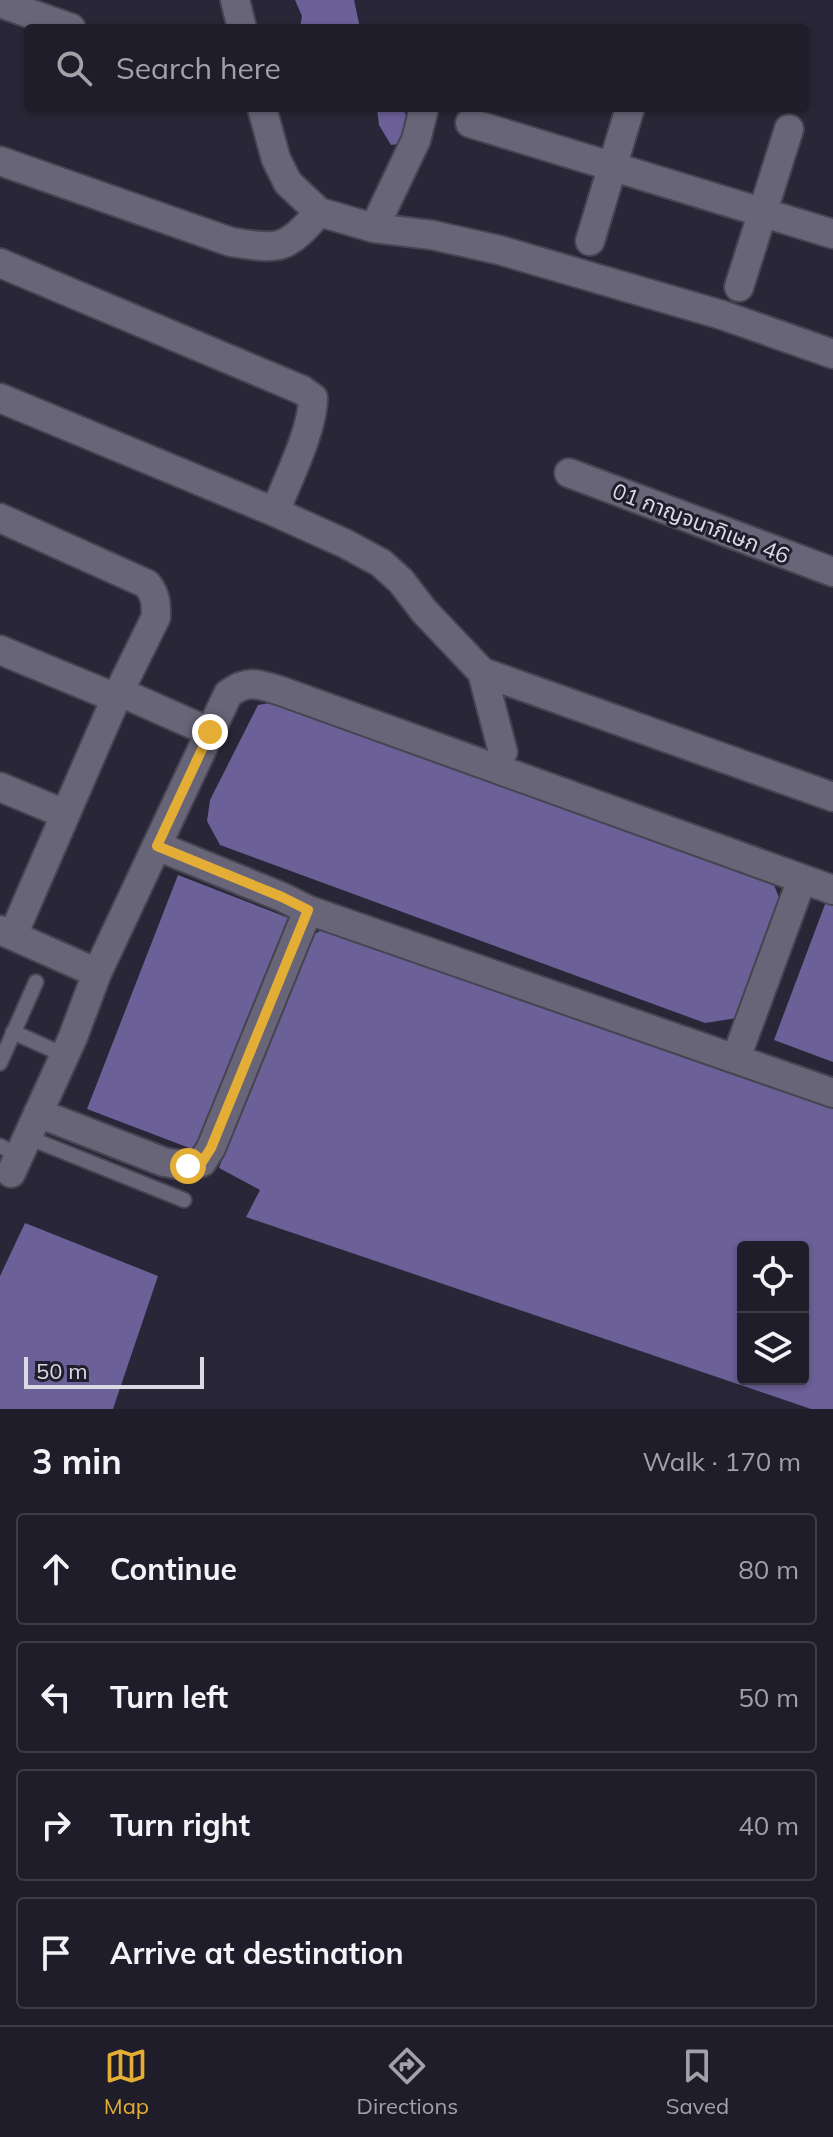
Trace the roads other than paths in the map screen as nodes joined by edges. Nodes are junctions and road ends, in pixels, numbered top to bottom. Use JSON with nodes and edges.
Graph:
{"nodes":[{"id":1,"x":235,"y":0,"type":"edge"},
{"id":2,"x":0,"y":3,"type":"edge"},
{"id":3,"x":60,"y":24,"type":"edge"},
{"id":4,"x":241,"y":24,"type":"edge"},
{"id":5,"x":263,"y":112,"type":"edge"},
{"id":6,"x":423,"y":112,"type":"edge"},
{"id":7,"x":629,"y":112,"type":"edge"},
{"id":8,"x":470,"y":123,"type":"dead end"},
{"id":9,"x":789,"y":129,"type":"dead end"},
{"id":10,"x":0,"y":161,"type":"edge"},
{"id":11,"x":613,"y":167,"type":"junction"},
{"id":12,"x":319,"y":212,"type":"junction"},
{"id":13,"x":764,"y":213,"type":"junction"},
{"id":14,"x":374,"y":228,"type":"junction"},
{"id":15,"x":833,"y":234,"type":"edge"},
{"id":16,"x":590,"y":241,"type":"dead end"},
{"id":17,"x":0,"y":263,"type":"edge"},
{"id":18,"x":739,"y":287,"type":"dead end"},
{"id":19,"x":833,"y":354,"type":"edge"},
{"id":20,"x":0,"y":398,"type":"edge"},
{"id":21,"x":569,"y":473,"type":"dead end"},
{"id":22,"x":275,"y":512,"type":"junction"},
{"id":23,"x":0,"y":518,"type":"edge"},
{"id":24,"x":833,"y":572,"type":"edge"},
{"id":25,"x":0,"y":650,"type":"edge"},
{"id":26,"x":482,"y":672,"type":"junction"},
{"id":27,"x":118,"y":695,"type":"junction"},
{"id":28,"x":210,"y":732,"type":"junction"},
{"id":29,"x":503,"y":752,"type":"dead end"},
{"id":30,"x":0,"y":787,"type":"edge"},
{"id":31,"x":833,"y":797,"type":"edge"},
{"id":32,"x":65,"y":814,"type":"junction"},
{"id":33,"x":157,"y":846,"type":"junction"},
{"id":34,"x":802,"y":879,"type":"junction"},
{"id":35,"x":833,"y":890,"type":"edge"},
{"id":36,"x":308,"y":910,"type":"junction"},
{"id":37,"x":6,"y":932,"type":"edge"},
{"id":38,"x":97,"y":973,"type":"junction"},
{"id":39,"x":36,"y":982,"type":"dead end"},
{"id":40,"x":13,"y":1032,"type":"junction"},
{"id":41,"x":64,"y":1055,"type":"junction"},
{"id":42,"x":736,"y":1058,"type":"junction"},
{"id":43,"x":0,"y":1063,"type":"edge"},
{"id":44,"x":833,"y":1093,"type":"edge"},
{"id":45,"x":19,"y":1145,"type":"edge"},
{"id":46,"x":184,"y":1200,"type":"dead end"}],
"edges":[{"from":1,"to":4,"type":"street"},
{"from":2,"to":3,"type":"street"},
{"from":5,"to":12,"type":"street"},
{"from":6,"to":14,"type":"street"},
{"from":7,"to":11,"type":"street"},
{"from":8,"to":11,"type":"street"},
{"from":9,"to":13,"type":"street"},
{"from":10,"to":12,"type":"street"},
{"from":11,"to":13,"type":"street"},
{"from":11,"to":16,"type":"street"},
{"from":12,"to":14,"type":"street"},
{"from":13,"to":15,"type":"street"},
{"from":13,"to":18,"type":"street"},
{"from":14,"to":19,"type":"street"},
{"from":17,"to":22,"type":"street"},
{"from":20,"to":22,"type":"street"},
{"from":21,"to":24,"type":"street","name":"01 กาญจนาภิเษก 46"},
{"from":22,"to":26,"type":"street"},
{"from":23,"to":27,"type":"street"},
{"from":25,"to":27,"type":"street"},
{"from":26,"to":29,"type":"street"},
{"from":26,"to":31,"type":"street"},
{"from":27,"to":28,"type":"street"},
{"from":27,"to":32,"type":"street"},
{"from":28,"to":33,"type":"street"},
{"from":28,"to":34,"type":"street"},
{"from":30,"to":32,"type":"street"},
{"from":32,"to":37,"type":"street"},
{"from":33,"to":36,"type":"street"},
{"from":33,"to":38,"type":"street"},
{"from":34,"to":35,"type":"street"},
{"from":34,"to":42,"type":"street"},
{"from":36,"to":42,"type":"street"},
{"from":36,"to":45,"type":"street"},
{"from":37,"to":38,"type":"street"},
{"from":38,"to":41,"type":"street"},
{"from":39,"to":40,"type":"lane"},
{"from":40,"to":41,"type":"lane"},
{"from":40,"to":43,"type":"lane"},
{"from":41,"to":45,"type":"street"},
{"from":42,"to":44,"type":"street"},
{"from":45,"to":46,"type":"lane"}]}
